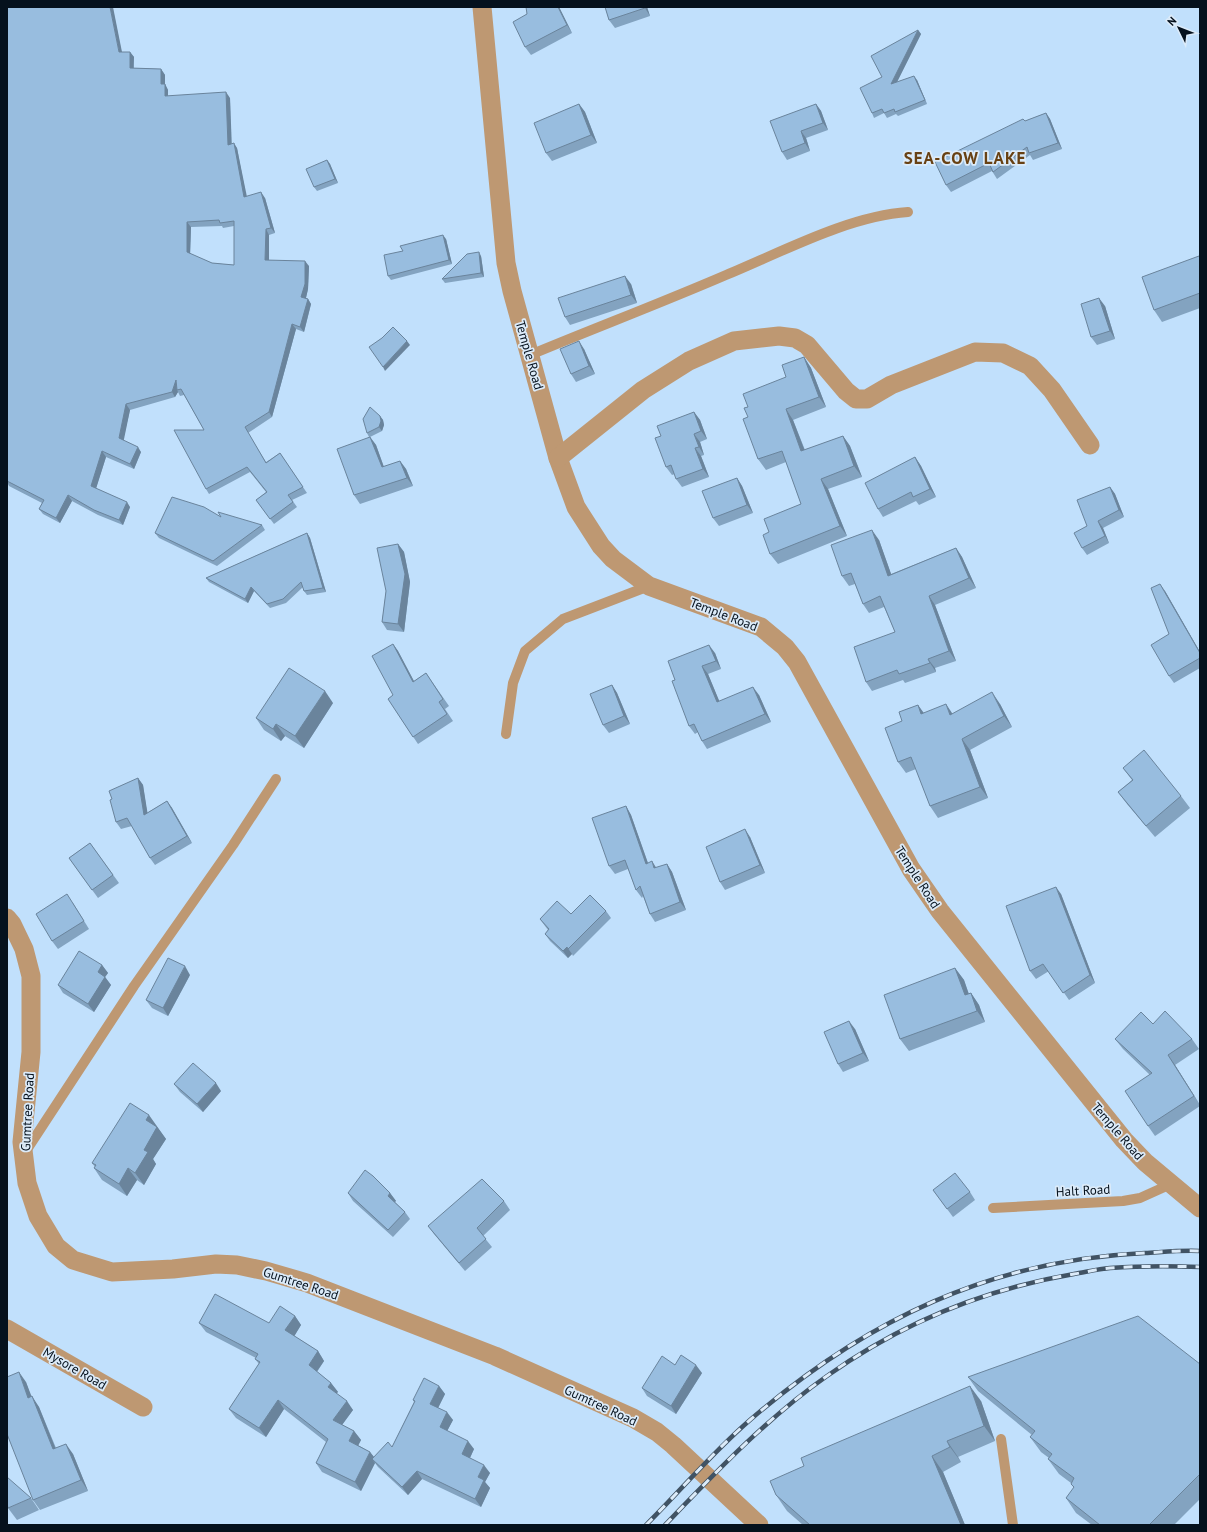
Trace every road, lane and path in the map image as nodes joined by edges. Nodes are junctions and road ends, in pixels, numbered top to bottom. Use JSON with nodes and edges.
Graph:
{"nodes":[{"id":1,"x":482,"y":7,"type":"edge"},
{"id":2,"x":908,"y":212,"type":"dead end"},
{"id":3,"x":530,"y":355,"type":"junction"},
{"id":4,"x":1090,"y":445,"type":"dead end"},
{"id":5,"x":558,"y":458,"type":"junction"},
{"id":6,"x":649,"y":586,"type":"junction"},
{"id":7,"x":506,"y":734,"type":"dead end"},
{"id":8,"x":276,"y":779,"type":"dead end"},
{"id":9,"x":7,"y":918,"type":"edge"},
{"id":10,"x":24,"y":1154,"type":"junction"},
{"id":11,"x":1171,"y":1184,"type":"junction"},
{"id":12,"x":1199,"y":1206,"type":"edge"},
{"id":13,"x":993,"y":1208,"type":"dead end"},
{"id":14,"x":7,"y":1329,"type":"edge"},
{"id":15,"x":142,"y":1407,"type":"dead end"},
{"id":16,"x":1001,"y":1439,"type":"dead end"},
{"id":17,"x":759,"y":1525,"type":"edge"},
{"id":18,"x":1013,"y":1525,"type":"edge"}],
"edges":[{"from":1,"to":3,"type":"street","name":"Temple Road"},
{"from":2,"to":3,"type":"lane"},
{"from":3,"to":5,"type":"street","name":"Temple Road"},
{"from":4,"to":5,"type":"street"},
{"from":5,"to":6,"type":"street","name":"Temple Road"},
{"from":6,"to":7,"type":"lane"},
{"from":6,"to":11,"type":"street","name":"Temple Road"},
{"from":8,"to":10,"type":"lane"},
{"from":9,"to":10,"type":"street","name":"Gumtree Road"},
{"from":10,"to":17,"type":"street","name":"Gumtree Road"},
{"from":11,"to":12,"type":"street","name":"Temple Road"},
{"from":11,"to":13,"type":"lane","name":"Halt Road"},
{"from":14,"to":15,"type":"street","name":"Mysore Road"},
{"from":16,"to":18,"type":"lane"}]}
